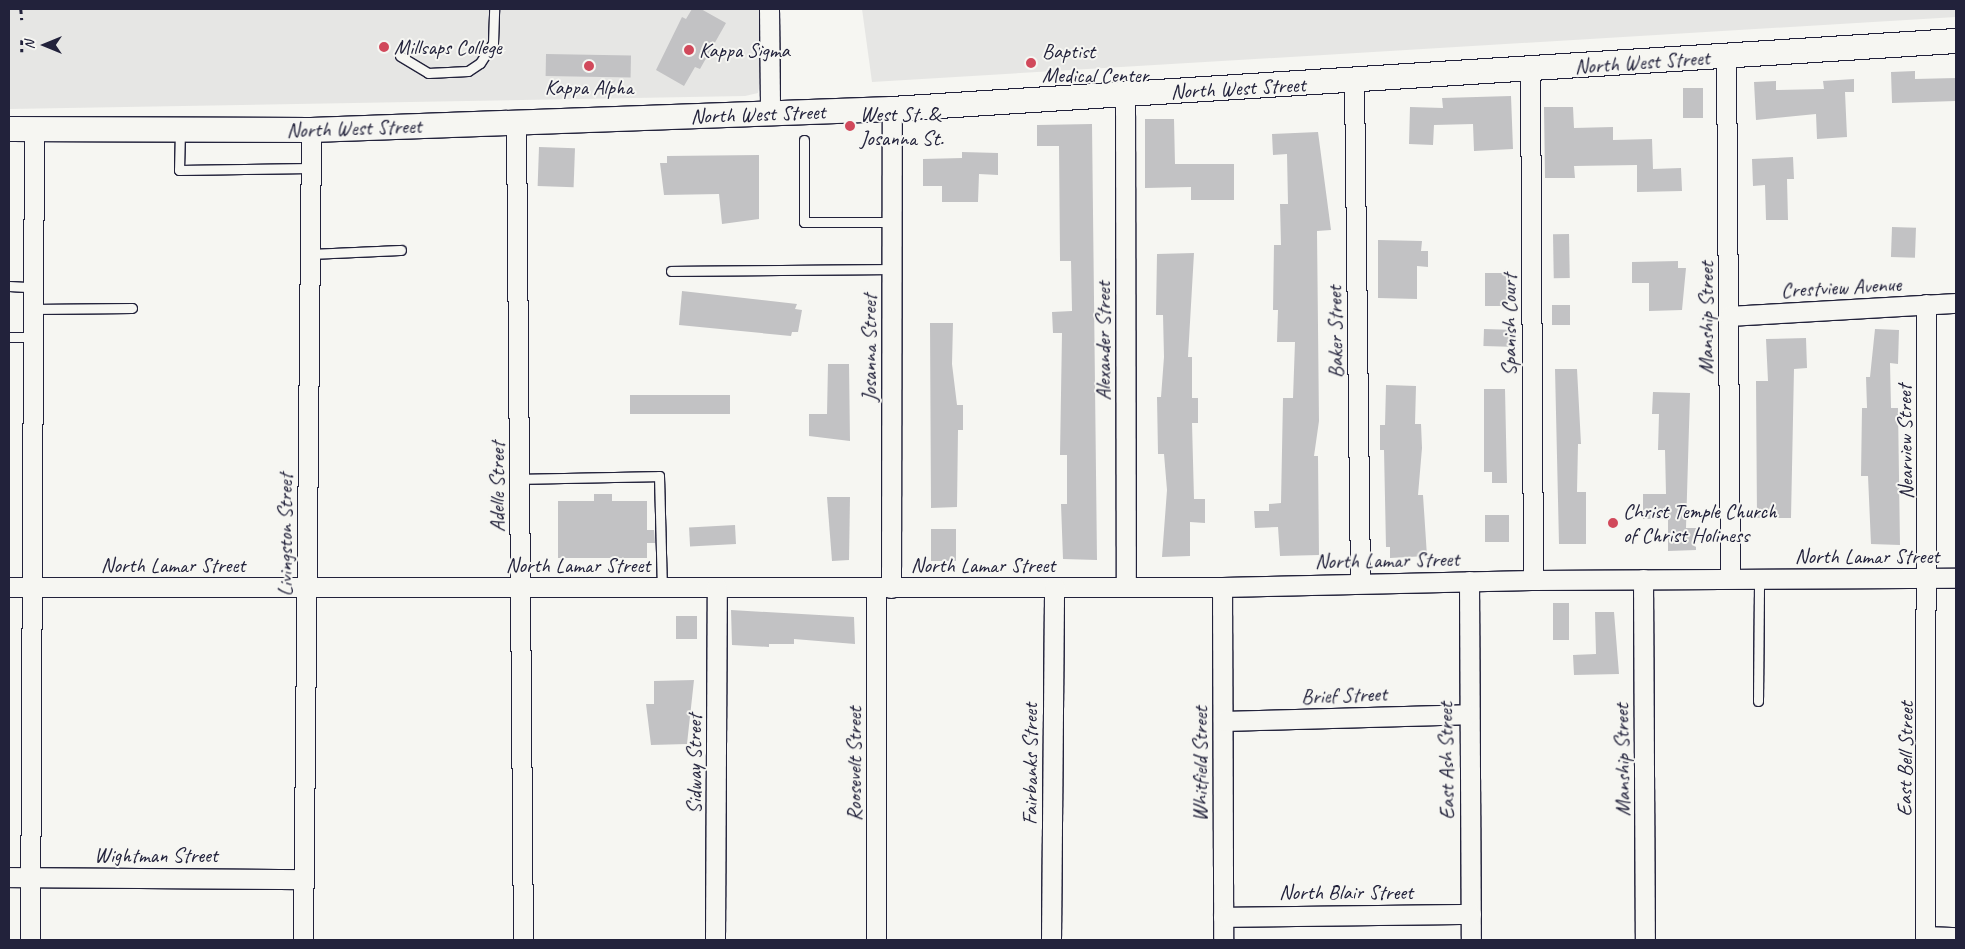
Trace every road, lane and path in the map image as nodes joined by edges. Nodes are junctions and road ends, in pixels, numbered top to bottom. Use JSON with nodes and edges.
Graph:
{"nodes":[{"id":1,"x":21,"y":9,"type":"edge"},
{"id":2,"x":494,"y":9,"type":"edge"},
{"id":3,"x":769,"y":9,"type":"edge"},
{"id":4,"x":22,"y":20,"type":"dead end"},
{"id":5,"x":22,"y":40,"type":"dead end"},
{"id":6,"x":1956,"y":41,"type":"edge"},
{"id":7,"x":22,"y":52,"type":"dead end"},
{"id":8,"x":400,"y":56,"type":"dead end"},
{"id":9,"x":1726,"y":57,"type":"junction"},
{"id":10,"x":1530,"y":70,"type":"junction"},
{"id":11,"x":1354,"y":81,"type":"junction"},
{"id":12,"x":1126,"y":94,"type":"junction"},
{"id":13,"x":892,"y":109,"type":"junction"},
{"id":14,"x":770,"y":113,"type":"junction"},
{"id":15,"x":516,"y":123,"type":"junction"},
{"id":16,"x":9,"y":129,"type":"edge"},
{"id":17,"x":34,"y":130,"type":"junction"},
{"id":18,"x":180,"y":130,"type":"junction"},
{"id":19,"x":310,"y":130,"type":"junction"},
{"id":20,"x":804,"y":140,"type":"dead end"},
{"id":21,"x":310,"y":168,"type":"junction"},
{"id":22,"x":891,"y":222,"type":"junction"},
{"id":23,"x":401,"y":250,"type":"dead end"},
{"id":24,"x":310,"y":254,"type":"junction"},
{"id":25,"x":891,"y":269,"type":"junction"},
{"id":26,"x":671,"y":271,"type":"dead end"},
{"id":27,"x":9,"y":286,"type":"edge"},
{"id":28,"x":31,"y":287,"type":"junction"},
{"id":29,"x":1956,"y":303,"type":"edge"},
{"id":30,"x":1926,"y":304,"type":"junction"},
{"id":31,"x":132,"y":308,"type":"dead end"},
{"id":32,"x":32,"y":309,"type":"junction"},
{"id":33,"x":1729,"y":316,"type":"junction"},
{"id":34,"x":32,"y":337,"type":"junction"},
{"id":35,"x":9,"y":338,"type":"edge"},
{"id":36,"x":519,"y":479,"type":"junction"},
{"id":37,"x":1643,"y":578,"type":"junction"},
{"id":38,"x":1730,"y":578,"type":"junction"},
{"id":39,"x":1759,"y":578,"type":"junction"},
{"id":40,"x":1956,"y":578,"type":"edge"},
{"id":41,"x":1929,"y":579,"type":"junction"},
{"id":42,"x":1534,"y":580,"type":"junction"},
{"id":43,"x":1469,"y":581,"type":"junction"},
{"id":44,"x":1360,"y":582,"type":"junction"},
{"id":45,"x":9,"y":587,"type":"edge"},
{"id":46,"x":32,"y":587,"type":"junction"},
{"id":47,"x":307,"y":587,"type":"junction"},
{"id":48,"x":520,"y":587,"type":"junction"},
{"id":49,"x":662,"y":587,"type":"junction"},
{"id":50,"x":717,"y":587,"type":"junction"},
{"id":51,"x":1054,"y":587,"type":"junction"},
{"id":52,"x":1126,"y":587,"type":"junction"},
{"id":53,"x":1222,"y":587,"type":"junction"},
{"id":54,"x":884,"y":588,"type":"junction"},
{"id":55,"x":1758,"y":701,"type":"dead end"},
{"id":56,"x":1467,"y":714,"type":"junction"},
{"id":57,"x":1222,"y":721,"type":"junction"},
{"id":58,"x":9,"y":877,"type":"edge"},
{"id":59,"x":30,"y":877,"type":"junction"},
{"id":60,"x":304,"y":879,"type":"junction"},
{"id":61,"x":1471,"y":914,"type":"junction"},
{"id":62,"x":1222,"y":917,"type":"junction"},
{"id":63,"x":1956,"y":937,"type":"edge"},
{"id":64,"x":1926,"y":938,"type":"edge"},
{"id":65,"x":30,"y":940,"type":"edge"},
{"id":66,"x":303,"y":940,"type":"edge"},
{"id":67,"x":523,"y":940,"type":"edge"},
{"id":68,"x":715,"y":940,"type":"edge"},
{"id":69,"x":876,"y":940,"type":"edge"},
{"id":70,"x":1051,"y":940,"type":"edge"},
{"id":71,"x":1222,"y":940,"type":"edge"},
{"id":72,"x":1471,"y":940,"type":"edge"},
{"id":73,"x":1645,"y":940,"type":"edge"}],
"edges":[{"from":1,"to":4,"type":"path"},
{"from":2,"to":8,"type":"lane"},
{"from":3,"to":14,"type":"street"},
{"from":5,"to":7,"type":"path"},
{"from":6,"to":9,"type":"street","name":"North West Street"},
{"from":9,"to":10,"type":"street","name":"North West Street"},
{"from":9,"to":33,"type":"street","name":"Manship Street"},
{"from":10,"to":11,"type":"street","name":"North West Street"},
{"from":10,"to":42,"type":"street","name":"Spanish Court"},
{"from":11,"to":12,"type":"street","name":"North West Street"},
{"from":11,"to":44,"type":"street","name":"Baker Street"},
{"from":12,"to":13,"type":"street","name":"North West Street"},
{"from":12,"to":52,"type":"street","name":"Alexander Street"},
{"from":13,"to":14,"type":"street","name":"North West Street"},
{"from":13,"to":22,"type":"street","name":"Josanna Street"},
{"from":14,"to":15,"type":"street","name":"North West Street"},
{"from":15,"to":19,"type":"street","name":"North West Street"},
{"from":15,"to":36,"type":"street","name":"Adelle Street"},
{"from":16,"to":17,"type":"street","name":"North West Street"},
{"from":17,"to":18,"type":"street","name":"North West Street"},
{"from":17,"to":28,"type":"street"},
{"from":18,"to":19,"type":"street","name":"North West Street"},
{"from":18,"to":21,"type":"lane"},
{"from":19,"to":21,"type":"street","name":"Livingston Street"},
{"from":20,"to":22,"type":"lane"},
{"from":21,"to":24,"type":"street","name":"Livingston Street"},
{"from":22,"to":25,"type":"street","name":"Josanna Street"},
{"from":23,"to":24,"type":"lane"},
{"from":24,"to":47,"type":"street","name":"Livingston Street"},
{"from":25,"to":26,"type":"lane"},
{"from":25,"to":54,"type":"street","name":"Josanna Street"},
{"from":27,"to":28,"type":"lane"},
{"from":28,"to":32,"type":"street"},
{"from":29,"to":30,"type":"street","name":"Crestview Avenue"},
{"from":30,"to":33,"type":"street","name":"Crestview Avenue"},
{"from":30,"to":41,"type":"street","name":"Nearview Street"},
{"from":31,"to":32,"type":"lane"},
{"from":32,"to":34,"type":"street"},
{"from":33,"to":38,"type":"street","name":"Manship Street"},
{"from":34,"to":35,"type":"lane"},
{"from":34,"to":46,"type":"street"},
{"from":36,"to":48,"type":"street","name":"Adelle Street"},
{"from":36,"to":49,"type":"lane"},
{"from":37,"to":38,"type":"street","name":"North Lamar Street"},
{"from":37,"to":42,"type":"street","name":"North Lamar Street"},
{"from":37,"to":73,"type":"street","name":"Manship Street"},
{"from":38,"to":39,"type":"street","name":"North Lamar Street"},
{"from":39,"to":41,"type":"street","name":"North Lamar Street"},
{"from":39,"to":55,"type":"lane"},
{"from":40,"to":41,"type":"street","name":"North Lamar Street"},
{"from":41,"to":64,"type":"street","name":"East Bell Street"},
{"from":42,"to":43,"type":"street","name":"North Lamar Street"},
{"from":43,"to":44,"type":"street","name":"North Lamar Street"},
{"from":43,"to":56,"type":"street","name":"East Ash Street"},
{"from":44,"to":53,"type":"street","name":"North Lamar Street"},
{"from":45,"to":46,"type":"street","name":"North Lamar Street"},
{"from":46,"to":47,"type":"street","name":"North Lamar Street"},
{"from":46,"to":59,"type":"street"},
{"from":47,"to":48,"type":"street","name":"North Lamar Street"},
{"from":47,"to":60,"type":"street","name":"Livingston Street"},
{"from":48,"to":49,"type":"street","name":"North Lamar Street"},
{"from":48,"to":67,"type":"street","name":"Adelle Street"},
{"from":49,"to":50,"type":"street","name":"North Lamar Street"},
{"from":50,"to":54,"type":"street","name":"North Lamar Street"},
{"from":50,"to":68,"type":"street","name":"Sidway Street"},
{"from":51,"to":52,"type":"street","name":"North Lamar Street"},
{"from":51,"to":54,"type":"street","name":"North Lamar Street"},
{"from":51,"to":70,"type":"street","name":"Fairbanks Street"},
{"from":52,"to":53,"type":"street","name":"North Lamar Street"},
{"from":53,"to":57,"type":"street","name":"Whitfield Street"},
{"from":54,"to":69,"type":"street","name":"Roosevelt Street"},
{"from":56,"to":57,"type":"street","name":"Brief Street"},
{"from":56,"to":61,"type":"street","name":"East Ash Street"},
{"from":57,"to":62,"type":"street","name":"Whitfield Street"},
{"from":58,"to":59,"type":"street","name":"Wightman Street"},
{"from":59,"to":60,"type":"street","name":"Wightman Street"},
{"from":59,"to":65,"type":"street"},
{"from":60,"to":66,"type":"street","name":"Livingston Street"},
{"from":61,"to":62,"type":"street","name":"North Blair Street"},
{"from":61,"to":72,"type":"street","name":"East Ash Street"},
{"from":62,"to":71,"type":"street","name":"Whitfield Street"},
{"from":63,"to":64,"type":"street"}]}
